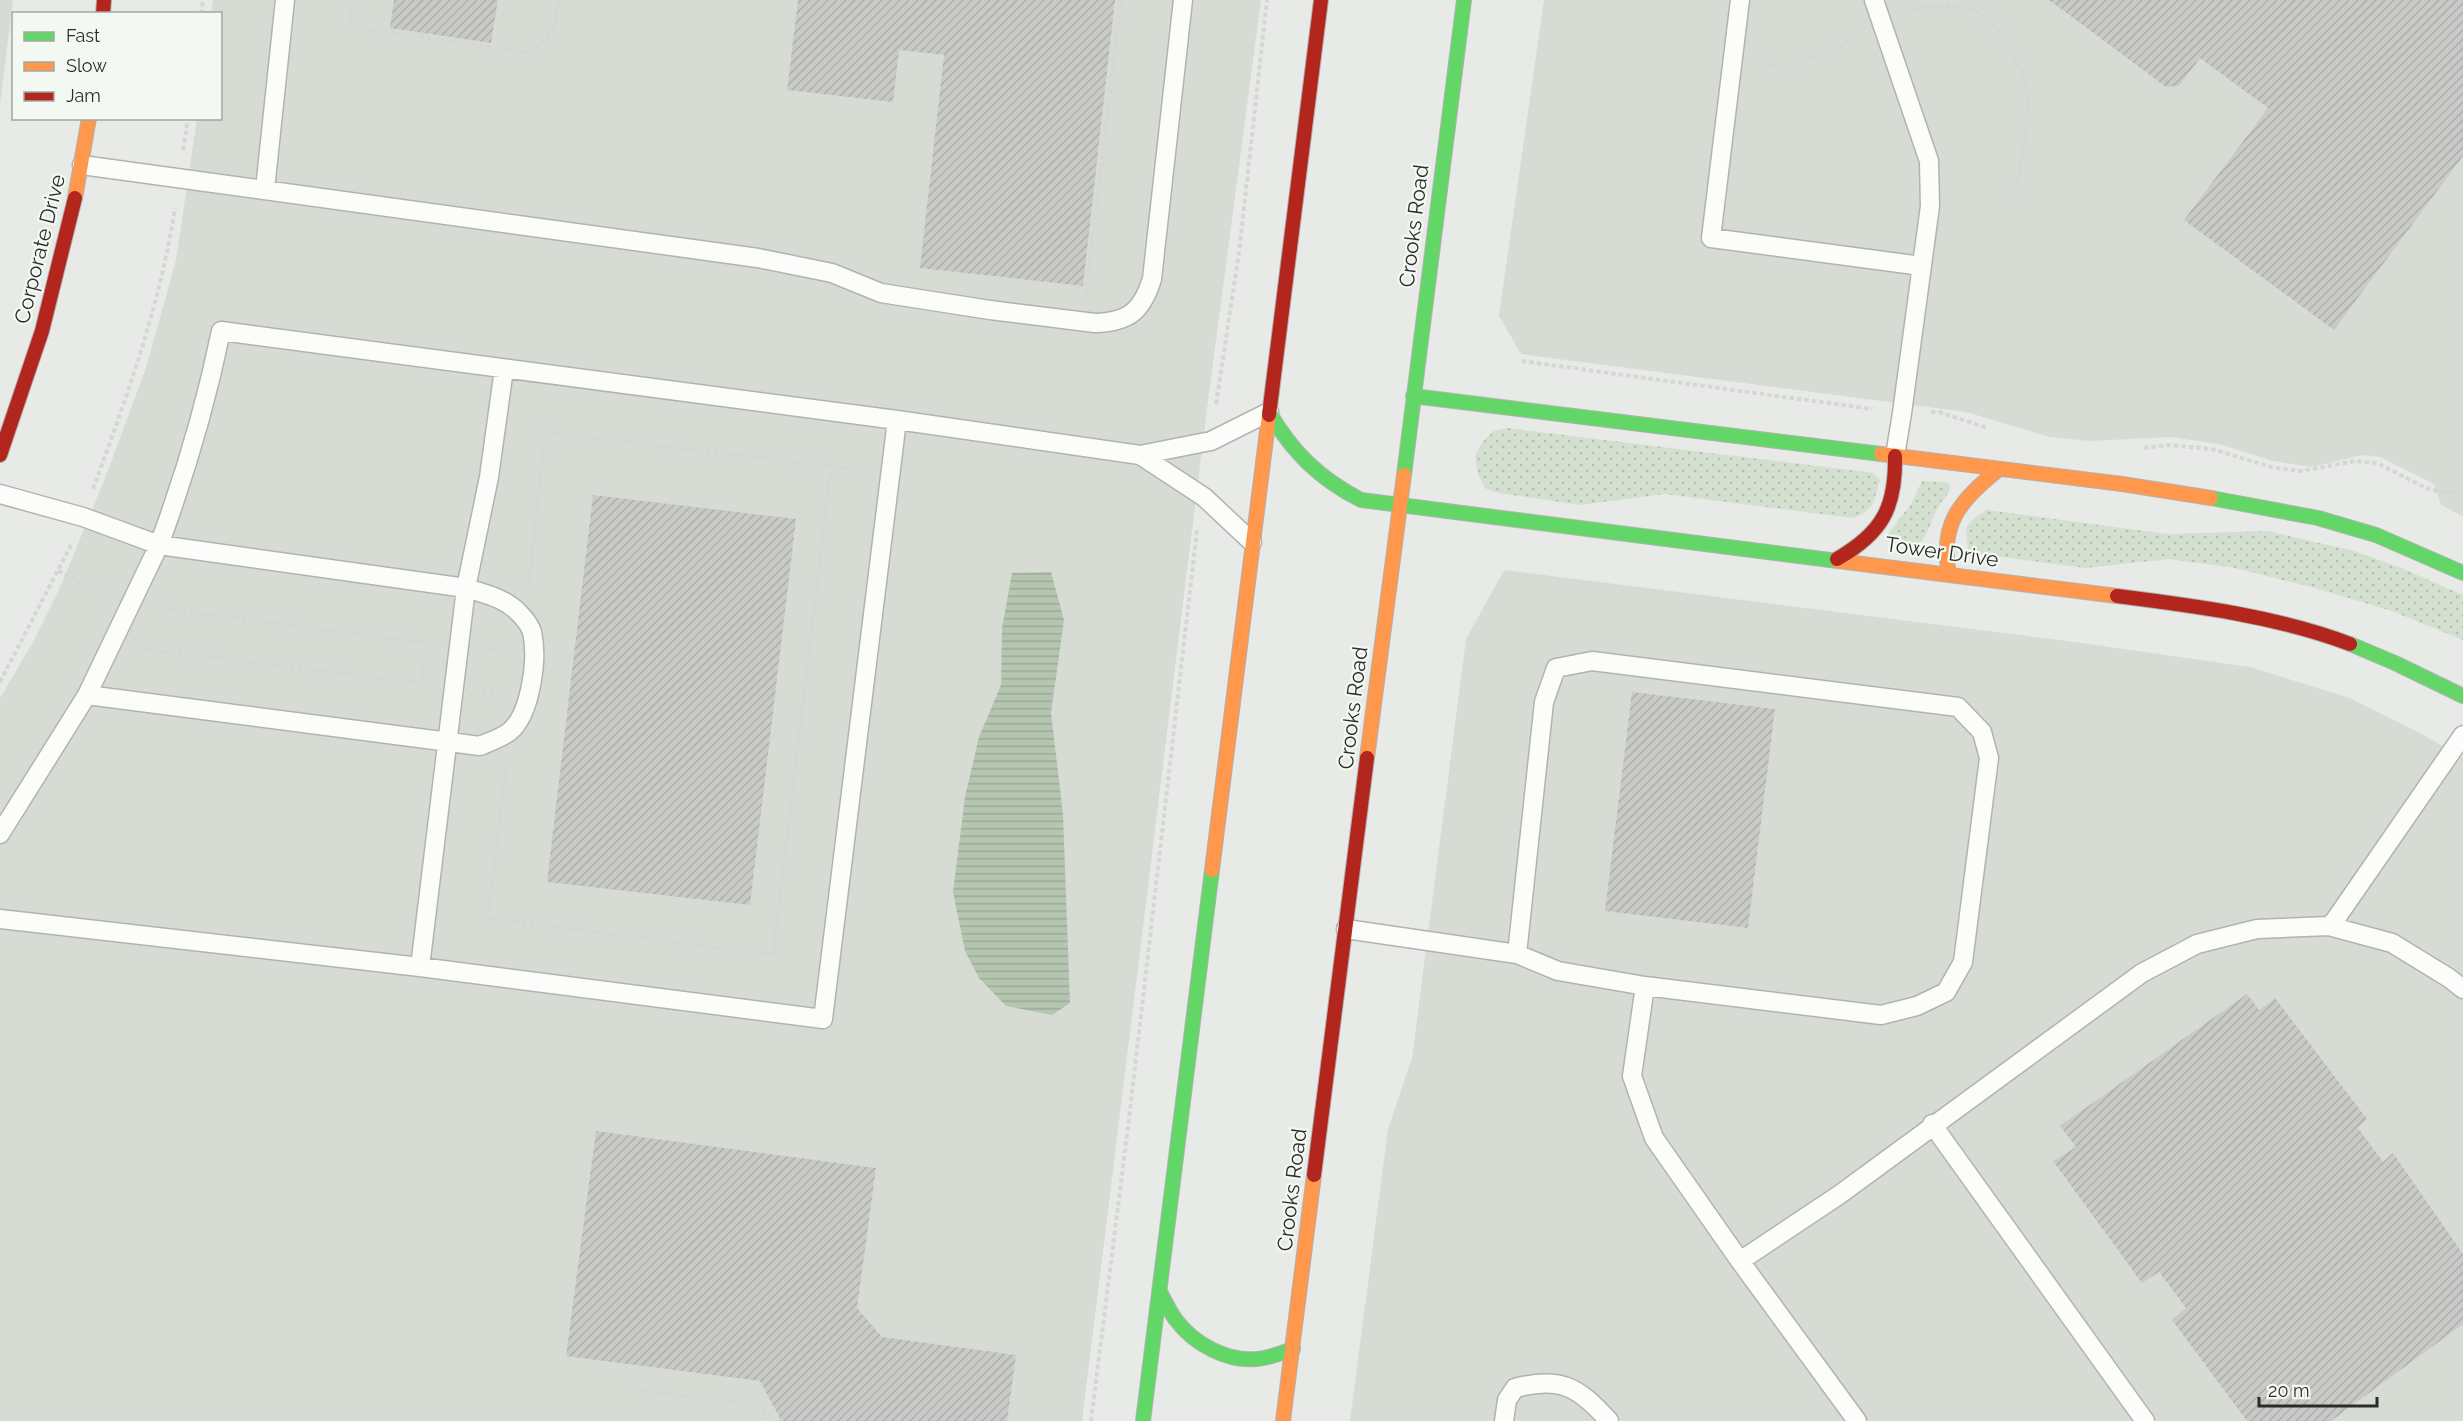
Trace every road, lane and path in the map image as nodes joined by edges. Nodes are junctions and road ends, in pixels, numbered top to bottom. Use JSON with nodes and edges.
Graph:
{"nodes":[{"id":1,"x":285,"y":0,"type":"edge"},
{"id":2,"x":352,"y":0,"type":"edge"},
{"id":3,"x":558,"y":0,"type":"edge"},
{"id":4,"x":1121,"y":0,"type":"edge"},
{"id":5,"x":1183,"y":0,"type":"edge"},
{"id":6,"x":1267,"y":0,"type":"edge"},
{"id":7,"x":1321,"y":0,"type":"edge"},
{"id":8,"x":1464,"y":0,"type":"edge"},
{"id":9,"x":1740,"y":0,"type":"edge"},
{"id":10,"x":1874,"y":0,"type":"edge"},
{"id":11,"x":89,"y":120,"type":"edge"},
{"id":12,"x":188,"y":120,"type":"edge"},
{"id":13,"x":184,"y":148,"type":"dead end"},
{"id":14,"x":82,"y":165,"type":"junction"},
{"id":15,"x":265,"y":189,"type":"junction"},
{"id":16,"x":176,"y":204,"type":"dead end"},
{"id":17,"x":1922,"y":266,"type":"junction"},
{"id":18,"x":1074,"y":293,"type":"dead end"},
{"id":19,"x":1522,"y":361,"type":"dead end"},
{"id":20,"x":504,"y":369,"type":"junction"},
{"id":21,"x":1413,"y":396,"type":"junction"},
{"id":22,"x":1215,"y":411,"type":"dead end"},
{"id":23,"x":1269,"y":412,"type":"junction"},
{"id":24,"x":1902,"y":413,"type":"junction"},
{"id":25,"x":897,"y":420,"type":"junction"},
{"id":26,"x":1990,"y":429,"type":"dead end"},
{"id":27,"x":2133,"y":449,"type":"dead end"},
{"id":28,"x":0,"y":455,"type":"edge"},
{"id":29,"x":1140,"y":455,"type":"junction"},
{"id":30,"x":1894,"y":456,"type":"junction"},
{"id":31,"x":831,"y":466,"type":"junction"},
{"id":32,"x":2000,"y":469,"type":"junction"},
{"id":33,"x":867,"y":471,"type":"dead end"},
{"id":34,"x":94,"y":486,"type":"dead end"},
{"id":35,"x":2463,"y":492,"type":"edge"},
{"id":36,"x":0,"y":494,"type":"edge"},
{"id":37,"x":1400,"y":505,"type":"junction"},
{"id":38,"x":1198,"y":526,"type":"dead end"},
{"id":39,"x":1252,"y":542,"type":"junction"},
{"id":40,"x":72,"y":543,"type":"dead end"},
{"id":41,"x":159,"y":545,"type":"junction"},
{"id":42,"x":1838,"y":559,"type":"junction"},
{"id":43,"x":58,"y":571,"type":"junction"},
{"id":44,"x":2463,"y":573,"type":"edge"},
{"id":45,"x":1949,"y":574,"type":"junction"},
{"id":46,"x":466,"y":588,"type":"junction"},
{"id":47,"x":528,"y":592,"type":"dead end"},
{"id":48,"x":109,"y":596,"type":"dead end"},
{"id":49,"x":150,"y":607,"type":"dead end"},
{"id":50,"x":145,"y":639,"type":"dead end"},
{"id":51,"x":481,"y":649,"type":"dead end"},
{"id":52,"x":509,"y":653,"type":"dead end"},
{"id":53,"x":0,"y":682,"type":"edge"},
{"id":54,"x":476,"y":691,"type":"dead end"},
{"id":55,"x":504,"y":694,"type":"dead end"},
{"id":56,"x":87,"y":695,"type":"junction"},
{"id":57,"x":2463,"y":696,"type":"edge"},
{"id":58,"x":2463,"y":735,"type":"edge"},
{"id":59,"x":448,"y":743,"type":"junction"},
{"id":60,"x":507,"y":759,"type":"dead end"},
{"id":61,"x":0,"y":834,"type":"edge"},
{"id":62,"x":0,"y":919,"type":"edge"},
{"id":63,"x":2329,"y":926,"type":"junction"},
{"id":64,"x":1346,"y":929,"type":"junction"},
{"id":65,"x":1517,"y":954,"type":"junction"},
{"id":66,"x":420,"y":967,"type":"junction"},
{"id":67,"x":1645,"y":986,"type":"junction"},
{"id":68,"x":2463,"y":989,"type":"edge"},
{"id":69,"x":1932,"y":1124,"type":"junction"},
{"id":70,"x":1740,"y":1261,"type":"junction"},
{"id":71,"x":1160,"y":1292,"type":"junction"},
{"id":72,"x":1293,"y":1349,"type":"junction"},
{"id":73,"x":624,"y":1388,"type":"dead end"},
{"id":74,"x":762,"y":1421,"type":"edge"},
{"id":75,"x":1090,"y":1421,"type":"edge"},
{"id":76,"x":1143,"y":1421,"type":"edge"},
{"id":77,"x":1283,"y":1421,"type":"edge"},
{"id":78,"x":1504,"y":1421,"type":"edge"},
{"id":79,"x":1609,"y":1421,"type":"edge"},
{"id":80,"x":1857,"y":1421,"type":"edge"},
{"id":81,"x":2145,"y":1421,"type":"edge"}],
"edges":[{"from":1,"to":15,"type":"lane"},
{"from":2,"to":3,"type":"path"},
{"from":4,"to":18,"type":"path"},
{"from":5,"to":15,"type":"lane"},
{"from":6,"to":22,"type":"path"},
{"from":7,"to":23,"type":"main road"},
{"from":8,"to":21,"type":"main road","name":"Crooks Road"},
{"from":9,"to":17,"type":"lane"},
{"from":10,"to":17,"type":"lane"},
{"from":11,"to":14,"type":"main road","name":"Corporate Drive"},
{"from":12,"to":13,"type":"path"},
{"from":14,"to":15,"type":"lane"},
{"from":14,"to":28,"type":"main road","name":"Corporate Drive"},
{"from":16,"to":34,"type":"path"},
{"from":17,"to":24,"type":"lane"},
{"from":19,"to":24,"type":"path"},
{"from":20,"to":25,"type":"lane"},
{"from":20,"to":41,"type":"lane"},
{"from":20,"to":46,"type":"lane"},
{"from":21,"to":30,"type":"main road"},
{"from":21,"to":37,"type":"main road","name":"Crooks Road"},
{"from":23,"to":29,"type":"lane"},
{"from":23,"to":37,"type":"main road","name":"Tower Drive"},
{"from":23,"to":39,"type":"main road"},
{"from":24,"to":26,"type":"path"},
{"from":24,"to":30,"type":"lane"},
{"from":25,"to":29,"type":"lane"},
{"from":25,"to":66,"type":"lane"},
{"from":27,"to":35,"type":"path"},
{"from":29,"to":39,"type":"lane"},
{"from":30,"to":32,"type":"main road"},
{"from":30,"to":42,"type":"main road"},
{"from":31,"to":33,"type":"path"},
{"from":31,"to":47,"type":"path"},
{"from":31,"to":60,"type":"path"},
{"from":32,"to":44,"type":"main road"},
{"from":32,"to":45,"type":"main road"},
{"from":36,"to":41,"type":"lane"},
{"from":37,"to":42,"type":"main road","name":"Tower Drive"},
{"from":37,"to":64,"type":"main road","name":"Crooks Road"},
{"from":38,"to":75,"type":"path"},
{"from":39,"to":71,"type":"main road"},
{"from":40,"to":43,"type":"path"},
{"from":41,"to":46,"type":"lane"},
{"from":41,"to":56,"type":"lane"},
{"from":42,"to":45,"type":"main road","name":"Tower Drive"},
{"from":43,"to":48,"type":"path"},
{"from":43,"to":53,"type":"path"},
{"from":45,"to":57,"type":"main road","name":"Tower Drive"},
{"from":46,"to":59,"type":"lane"},
{"from":46,"to":59,"type":"lane"},
{"from":49,"to":50,"type":"path"},
{"from":51,"to":52,"type":"path"},
{"from":54,"to":55,"type":"path"},
{"from":56,"to":59,"type":"lane"},
{"from":56,"to":61,"type":"lane"},
{"from":58,"to":63,"type":"lane"},
{"from":59,"to":66,"type":"lane"},
{"from":62,"to":66,"type":"lane"},
{"from":63,"to":68,"type":"lane"},
{"from":63,"to":69,"type":"lane"},
{"from":64,"to":65,"type":"lane"},
{"from":64,"to":72,"type":"main road","name":"Crooks Road"},
{"from":65,"to":67,"type":"lane"},
{"from":65,"to":67,"type":"lane"},
{"from":67,"to":70,"type":"lane"},
{"from":69,"to":70,"type":"lane"},
{"from":69,"to":81,"type":"lane"},
{"from":70,"to":80,"type":"lane"},
{"from":71,"to":72,"type":"main road"},
{"from":71,"to":76,"type":"main road"},
{"from":72,"to":77,"type":"main road","name":"Crooks Road"},
{"from":73,"to":74,"type":"path"},
{"from":78,"to":79,"type":"lane"}]}
